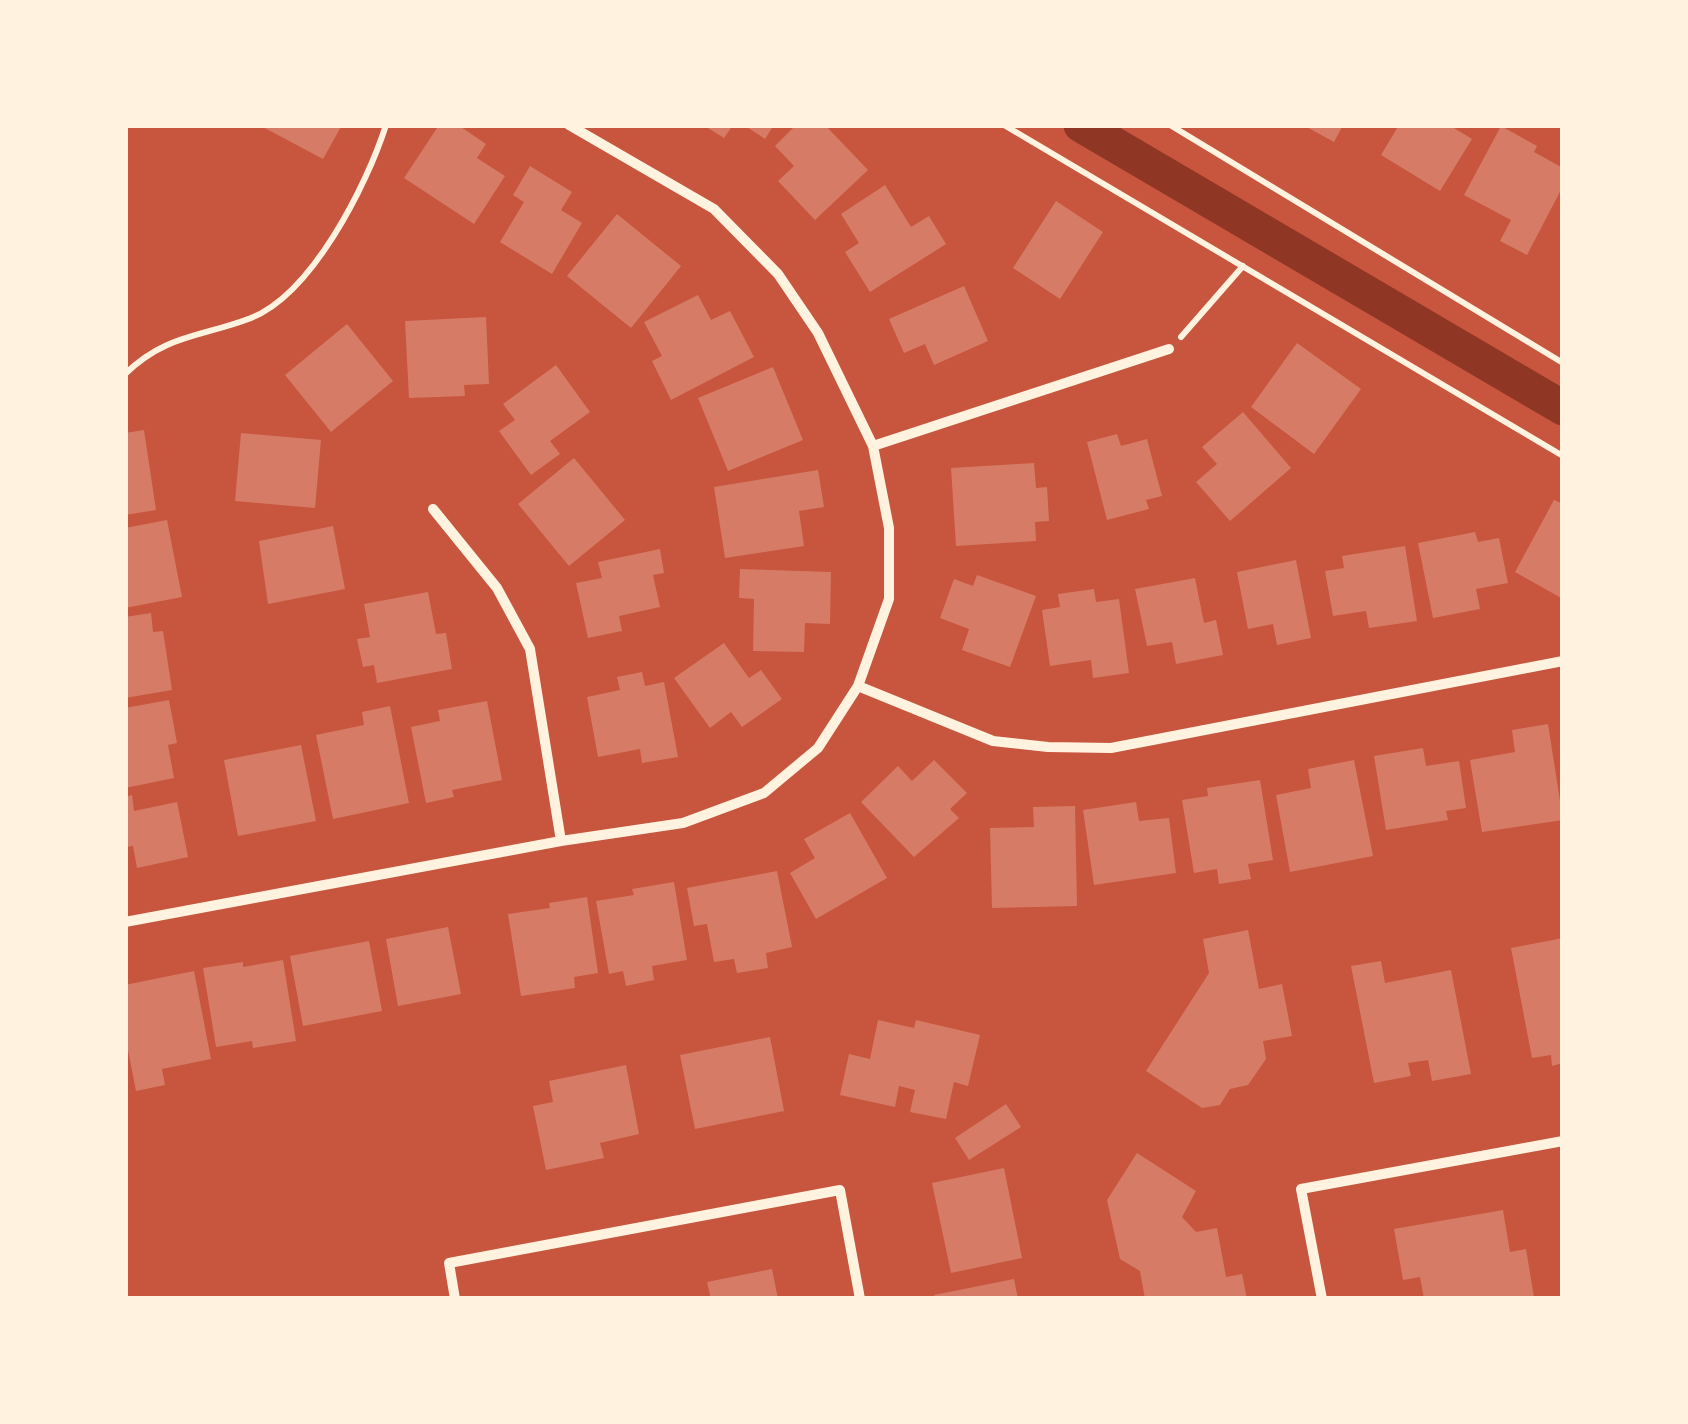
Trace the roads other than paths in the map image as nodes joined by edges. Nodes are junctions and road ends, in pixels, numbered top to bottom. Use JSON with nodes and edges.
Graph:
{"nodes":[{"id":1,"x":569,"y":125,"type":"edge"},
{"id":2,"x":1169,"y":349,"type":"road end"},
{"id":3,"x":873,"y":446,"type":"junction"},
{"id":4,"x":433,"y":509,"type":"dead end"},
{"id":5,"x":1563,"y":662,"type":"edge"},
{"id":6,"x":858,"y":686,"type":"junction"},
{"id":7,"x":561,"y":841,"type":"junction"},
{"id":8,"x":125,"y":922,"type":"edge"},
{"id":9,"x":1563,"y":1142,"type":"edge"},
{"id":10,"x":456,"y":1299,"type":"edge"},
{"id":11,"x":860,"y":1299,"type":"edge"},
{"id":12,"x":1322,"y":1299,"type":"edge"}],
"edges":[{"from":1,"to":3,"type":"street"},
{"from":2,"to":3,"type":"street"},
{"from":3,"to":6,"type":"street"},
{"from":4,"to":7,"type":"street"},
{"from":5,"to":6,"type":"street"},
{"from":6,"to":7,"type":"street"},
{"from":7,"to":8,"type":"street"},
{"from":9,"to":12,"type":"street"},
{"from":10,"to":11,"type":"street"}]}
